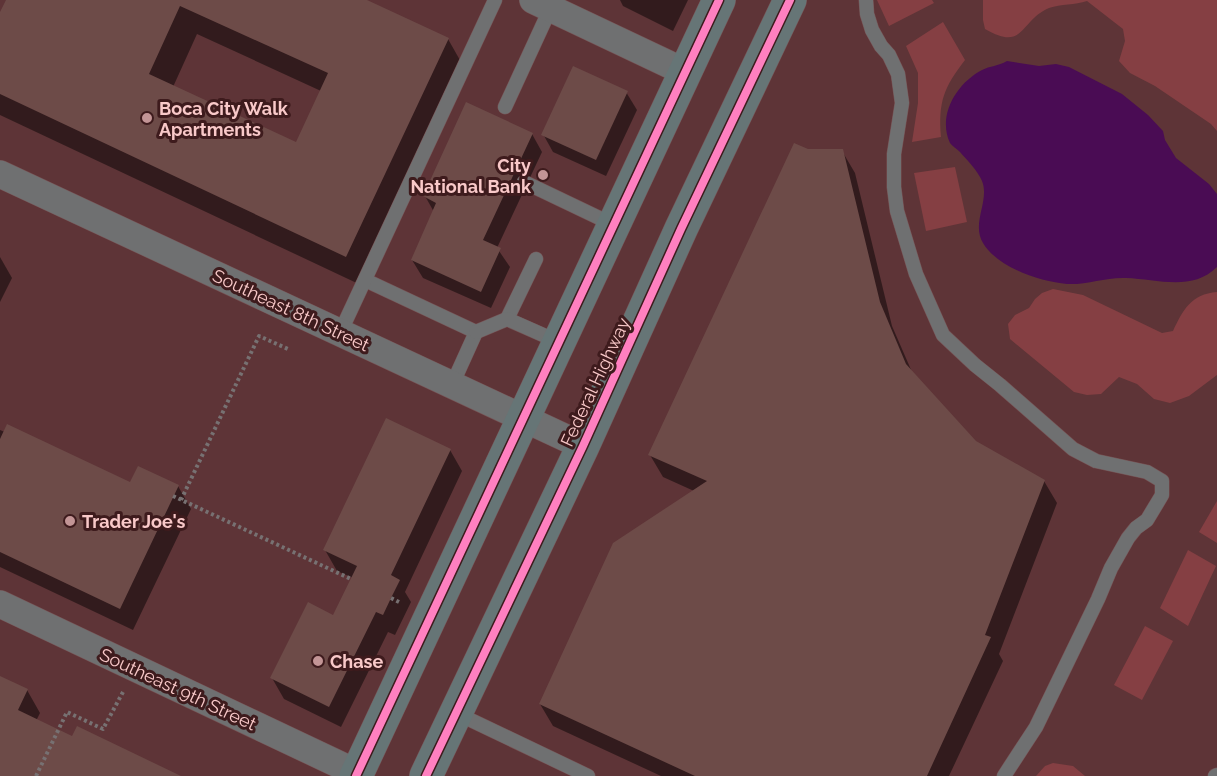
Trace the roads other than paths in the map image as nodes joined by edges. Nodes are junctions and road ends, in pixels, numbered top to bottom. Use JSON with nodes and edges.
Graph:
{"nodes":[{"id":1,"x":495,"y":0,"type":"edge"},
{"id":2,"x":719,"y":0,"type":"edge"},
{"id":3,"x":790,"y":0,"type":"edge"},
{"id":4,"x":866,"y":0,"type":"edge"},
{"id":5,"x":545,"y":3,"type":"edge"},
{"id":6,"x":685,"y":72,"type":"junction"},
{"id":7,"x":504,"y":107,"type":"dead end"},
{"id":8,"x":0,"y":174,"type":"edge"},
{"id":9,"x":524,"y":182,"type":"dead end"},
{"id":10,"x":614,"y":225,"type":"junction"},
{"id":11,"x":536,"y":259,"type":"dead end"},
{"id":12,"x":364,"y":280,"type":"junction"},
{"id":13,"x":507,"y":319,"type":"junction"},
{"id":14,"x":476,"y":332,"type":"junction"},
{"id":15,"x":340,"y":333,"type":"junction"},
{"id":16,"x":559,"y":342,"type":"junction"},
{"id":17,"x":452,"y":385,"type":"junction"},
{"id":18,"x":524,"y":418,"type":"junction"},
{"id":19,"x":583,"y":446,"type":"junction"},
{"id":20,"x":0,"y":604,"type":"edge"},
{"id":21,"x":456,"y":712,"type":"junction"},
{"id":22,"x":356,"y":775,"type":"edge"},
{"id":23,"x":426,"y":776,"type":"edge"},
{"id":24,"x":588,"y":776,"type":"edge"},
{"id":25,"x":1004,"y":776,"type":"edge"}],
"edges":[{"from":1,"to":12,"type":"lane"},
{"from":2,"to":6,"type":"main road"},
{"from":3,"to":19,"type":"main road","name":"Federal Highway"},
{"from":4,"to":25,"type":"lane"},
{"from":5,"to":6,"type":"street"},
{"from":5,"to":7,"type":"lane"},
{"from":6,"to":10,"type":"main road"},
{"from":8,"to":15,"type":"street","name":"Southeast 8th Street"},
{"from":9,"to":10,"type":"lane"},
{"from":10,"to":16,"type":"main road"},
{"from":11,"to":13,"type":"lane"},
{"from":12,"to":14,"type":"lane"},
{"from":12,"to":15,"type":"lane"},
{"from":13,"to":14,"type":"lane"},
{"from":13,"to":16,"type":"lane"},
{"from":14,"to":17,"type":"lane"},
{"from":15,"to":17,"type":"street","name":"Southeast 8th Street"},
{"from":16,"to":18,"type":"main road"},
{"from":17,"to":18,"type":"street","name":"Southeast 8th Street"},
{"from":18,"to":19,"type":"street","name":"Southeast 8th Street"},
{"from":18,"to":22,"type":"main road"},
{"from":19,"to":21,"type":"main road","name":"Federal Highway"},
{"from":20,"to":22,"type":"street","name":"Southeast 9th Street"},
{"from":21,"to":23,"type":"main road","name":"Federal Highway"},
{"from":21,"to":24,"type":"lane"}]}
